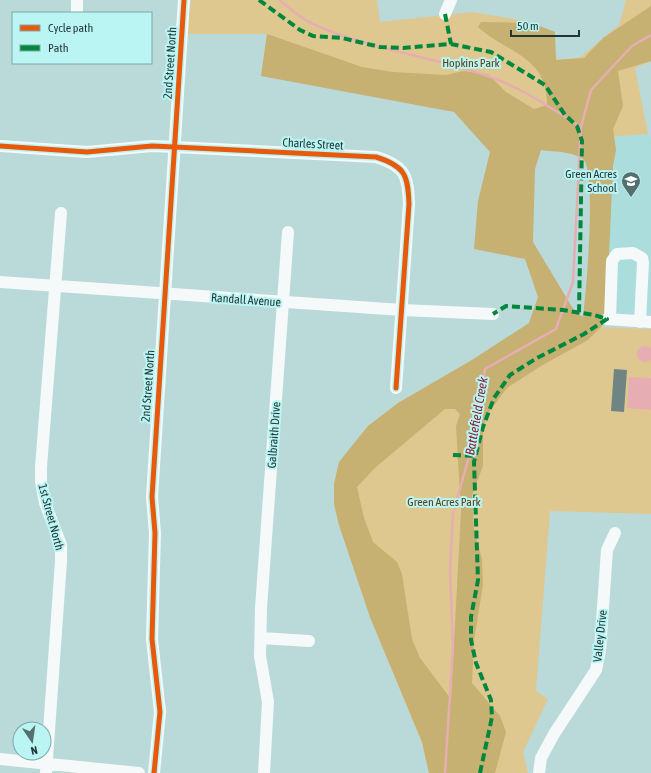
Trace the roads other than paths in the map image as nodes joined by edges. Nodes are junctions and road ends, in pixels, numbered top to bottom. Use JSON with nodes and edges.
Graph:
{"nodes":[{"id":1,"x":77,"y":0,"type":"edge"},
{"id":2,"x":184,"y":0,"type":"edge"},
{"id":3,"x":451,"y":0,"type":"edge"},
{"id":4,"x":77,"y":12,"type":"edge"},
{"id":5,"x":445,"y":14,"type":"dead end"},
{"id":6,"x":0,"y":146,"type":"edge"},
{"id":7,"x":174,"y":147,"type":"junction"},
{"id":8,"x":62,"y":213,"type":"dead end"},
{"id":9,"x":288,"y":232,"type":"dead end"},
{"id":10,"x":0,"y":282,"type":"edge"},
{"id":11,"x":55,"y":286,"type":"junction"},
{"id":12,"x":165,"y":294,"type":"junction"},
{"id":13,"x":284,"y":302,"type":"junction"},
{"id":14,"x":402,"y":310,"type":"junction"},
{"id":15,"x":493,"y":314,"type":"dead end"},
{"id":16,"x":646,"y":322,"type":"edge"},
{"id":17,"x":396,"y":388,"type":"dead end"},
{"id":18,"x":615,"y":533,"type":"dead end"},
{"id":19,"x":261,"y":638,"type":"junction"},
{"id":20,"x":310,"y":641,"type":"dead end"},
{"id":21,"x":0,"y":759,"type":"edge"},
{"id":22,"x":46,"y":768,"type":"edge"},
{"id":23,"x":139,"y":773,"type":"edge"},
{"id":24,"x":154,"y":773,"type":"edge"},
{"id":25,"x":264,"y":773,"type":"edge"},
{"id":26,"x":539,"y":773,"type":"edge"}],
"edges":[{"from":1,"to":4,"type":"street"},
{"from":2,"to":7,"type":"street","name":"2nd Street North"},
{"from":3,"to":5,"type":"street"},
{"from":6,"to":7,"type":"street","name":"Charles Street"},
{"from":7,"to":12,"type":"street","name":"2nd Street North"},
{"from":7,"to":14,"type":"street","name":"Charles Street"},
{"from":8,"to":11,"type":"street","name":"1st Street North"},
{"from":9,"to":13,"type":"street","name":"Galbraith Drive"},
{"from":10,"to":11,"type":"street","name":"Randall Avenue"},
{"from":11,"to":12,"type":"street","name":"Randall Avenue"},
{"from":11,"to":22,"type":"street","name":"1st Street North"},
{"from":12,"to":13,"type":"street","name":"Randall Avenue"},
{"from":12,"to":24,"type":"street","name":"2nd Street North"},
{"from":13,"to":14,"type":"street","name":"Randall Avenue"},
{"from":13,"to":19,"type":"street","name":"Galbraith Drive"},
{"from":14,"to":15,"type":"street","name":"Randall Avenue"},
{"from":14,"to":17,"type":"street","name":"Charles Street"},
{"from":16,"to":16,"type":"street"},
{"from":18,"to":26,"type":"street","name":"Valley Drive"},
{"from":19,"to":20,"type":"street"},
{"from":19,"to":25,"type":"street","name":"Galbraith Drive"},
{"from":21,"to":22,"type":"street"},
{"from":22,"to":23,"type":"street"}]}
